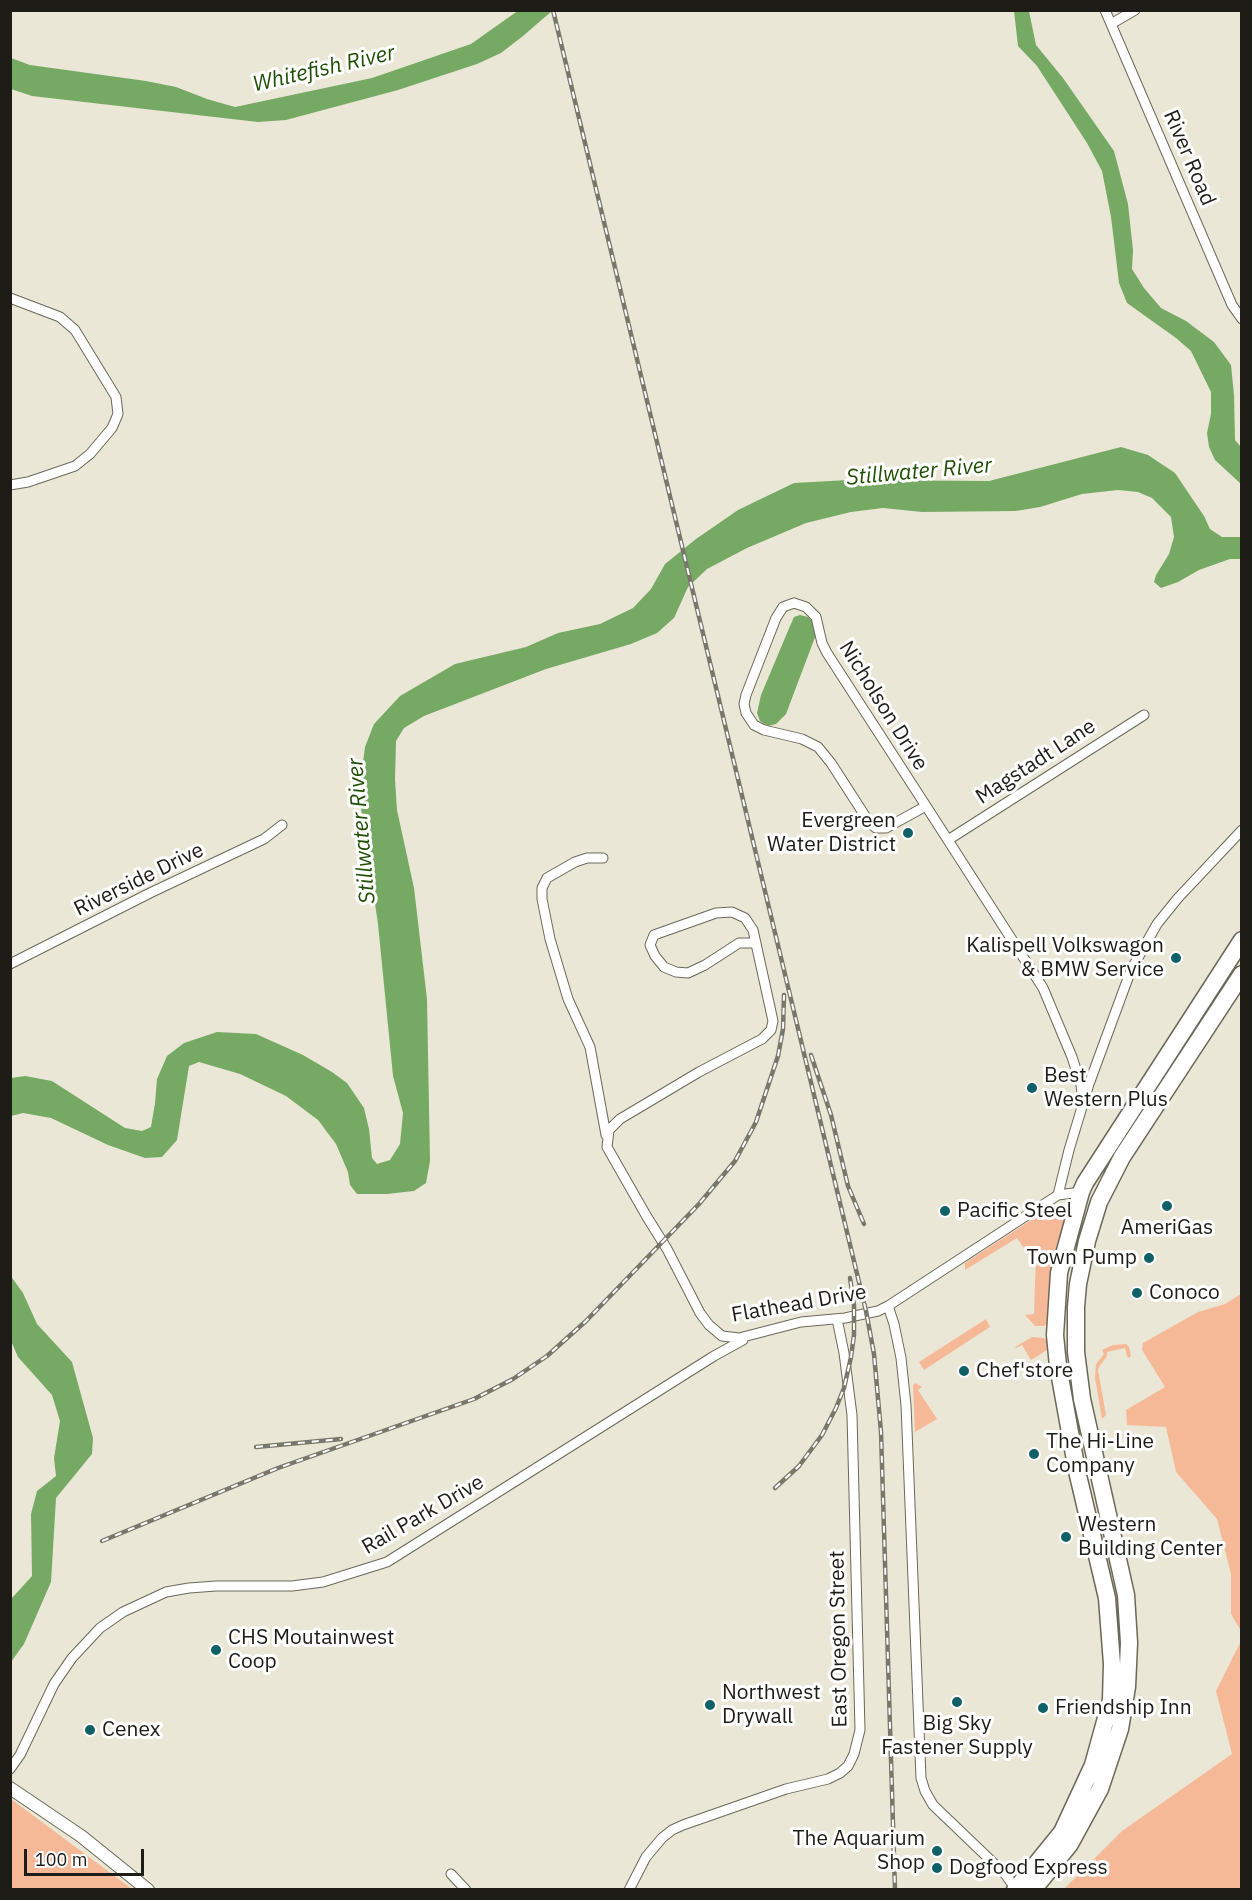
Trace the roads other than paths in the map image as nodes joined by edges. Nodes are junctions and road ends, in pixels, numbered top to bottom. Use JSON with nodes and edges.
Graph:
{"nodes":[{"id":1,"x":1105,"y":10,"type":"edge"},
{"id":2,"x":1136,"y":10,"type":"edge"},
{"id":3,"x":1112,"y":24,"type":"junction"},
{"id":4,"x":10,"y":298,"type":"edge"},
{"id":5,"x":1242,"y":319,"type":"edge"},
{"id":6,"x":10,"y":485,"type":"edge"},
{"id":7,"x":1144,"y":715,"type":"dead end"},
{"id":8,"x":926,"y":806,"type":"junction"},
{"id":9,"x":282,"y":825,"type":"dead end"},
{"id":10,"x":1242,"y":830,"type":"edge"},
{"id":11,"x":948,"y":840,"type":"junction"},
{"id":12,"x":603,"y":858,"type":"dead end"},
{"id":13,"x":1242,"y":940,"type":"edge"},
{"id":14,"x":756,"y":943,"type":"junction"},
{"id":15,"x":10,"y":964,"type":"edge"},
{"id":16,"x":1242,"y":964,"type":"edge"},
{"id":17,"x":1239,"y":979,"type":"edge"},
{"id":18,"x":1083,"y":1110,"type":"junction"},
{"id":19,"x":607,"y":1147,"type":"junction"},
{"id":20,"x":1081,"y":1192,"type":"junction"},
{"id":21,"x":1058,"y":1195,"type":"junction"},
{"id":22,"x":888,"y":1306,"type":"junction"},
{"id":23,"x":837,"y":1319,"type":"junction"},
{"id":24,"x":757,"y":1335,"type":"junction"},
{"id":25,"x":10,"y":1769,"type":"edge"},
{"id":26,"x":10,"y":1788,"type":"edge"},
{"id":27,"x":451,"y":1874,"type":"dead end"},
{"id":28,"x":1016,"y":1889,"type":"edge"},
{"id":29,"x":148,"y":1890,"type":"edge"},
{"id":30,"x":466,"y":1890,"type":"edge"},
{"id":31,"x":629,"y":1890,"type":"edge"},
{"id":32,"x":1033,"y":1890,"type":"edge"}],
"edges":[{"from":1,"to":3,"type":"street","name":"River Road"},
{"from":2,"to":3,"type":"street"},
{"from":3,"to":5,"type":"street","name":"River Road"},
{"from":4,"to":6,"type":"street"},
{"from":7,"to":11,"type":"street","name":"Magstadt Lane"},
{"from":8,"to":8,"type":"street","name":"Nicholson Drive"},
{"from":8,"to":11,"type":"street","name":"Nicholson Drive"},
{"from":9,"to":15,"type":"street","name":"Riverside Drive"},
{"from":10,"to":18,"type":"street"},
{"from":11,"to":18,"type":"street","name":"Nicholson Drive"},
{"from":12,"to":19,"type":"street"},
{"from":13,"to":20,"type":"highway"},
{"from":14,"to":14,"type":"street"},
{"from":14,"to":19,"type":"street"},
{"from":16,"to":17,"type":"highway"},
{"from":17,"to":32,"type":"highway"},
{"from":18,"to":21,"type":"street"},
{"from":19,"to":24,"type":"street","name":"Flathead Drive"},
{"from":20,"to":21,"type":"street"},
{"from":20,"to":28,"type":"highway"},
{"from":21,"to":22,"type":"street"},
{"from":22,"to":23,"type":"street","name":"Flathead Drive"},
{"from":22,"to":28,"type":"street","name":"Flathead Drive"},
{"from":23,"to":24,"type":"street","name":"Flathead Drive"},
{"from":23,"to":31,"type":"street","name":"East Oregon Street"},
{"from":24,"to":25,"type":"street","name":"Rail Park Drive"},
{"from":26,"to":29,"type":"main road"},
{"from":27,"to":30,"type":"street"}]}
